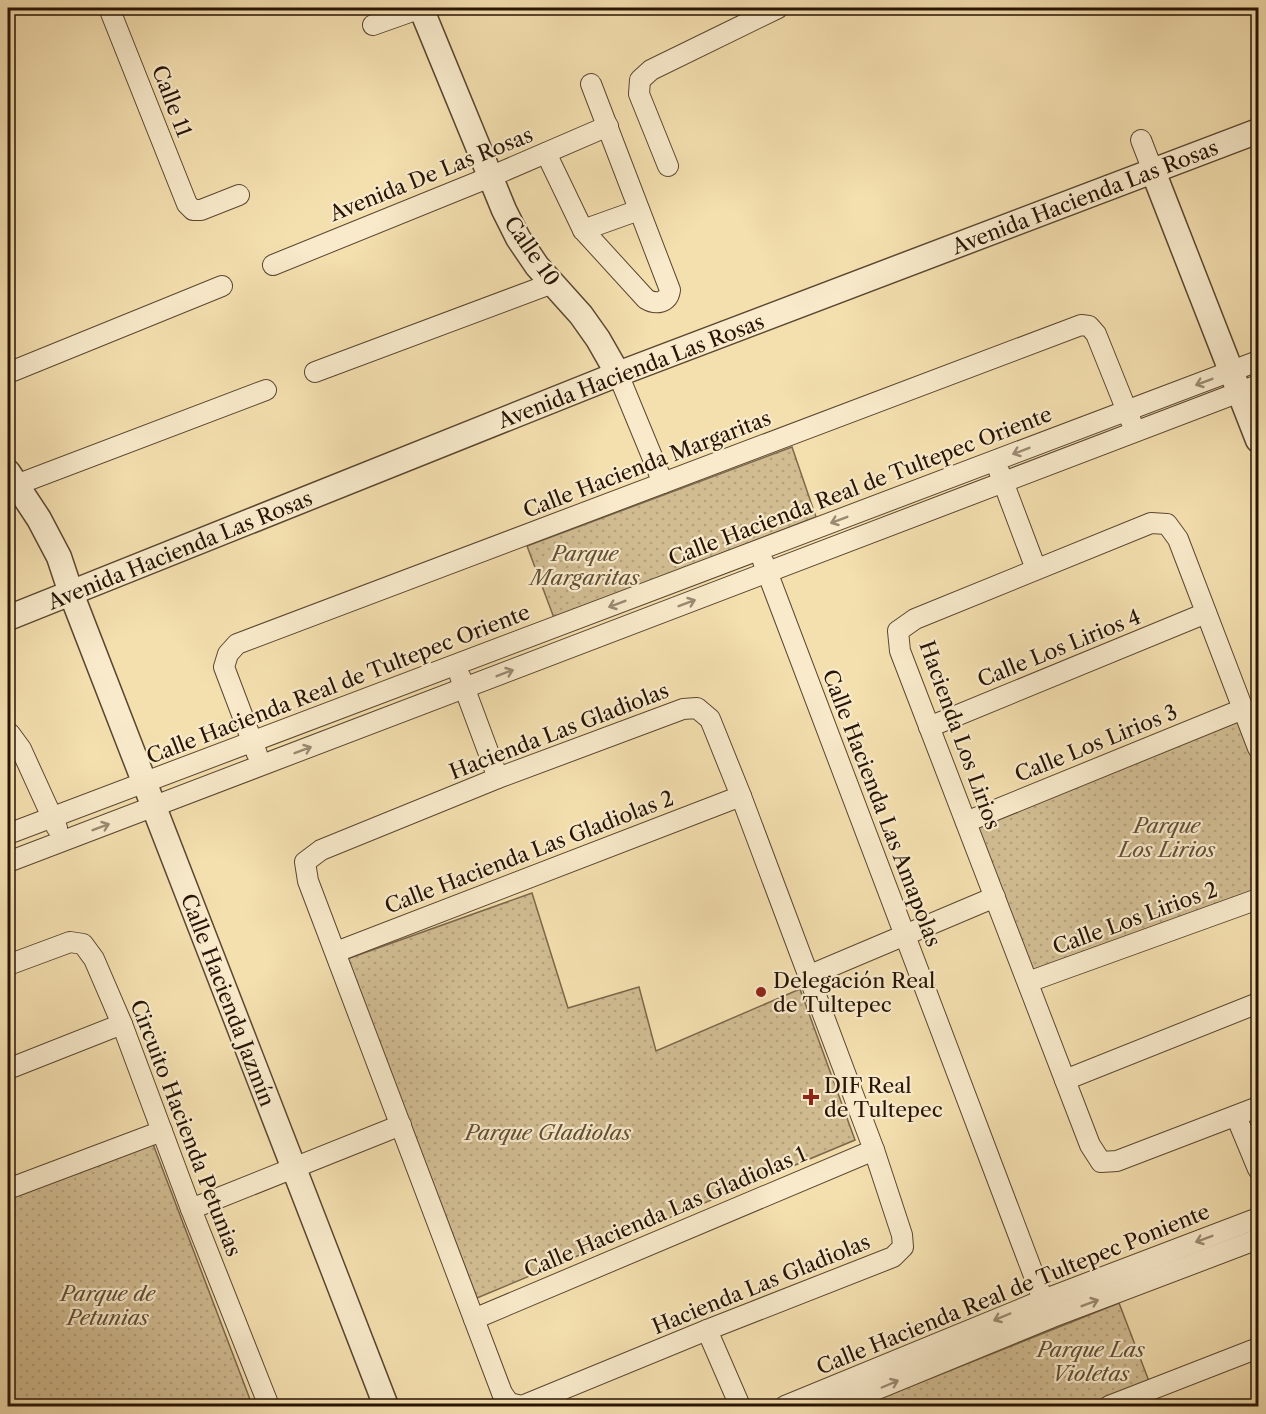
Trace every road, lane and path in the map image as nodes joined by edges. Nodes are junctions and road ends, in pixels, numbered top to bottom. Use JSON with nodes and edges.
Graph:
{"nodes":[{"id":1,"x":109,"y":8,"type":"edge"},
{"id":2,"x":421,"y":8,"type":"edge"},
{"id":3,"x":778,"y":8,"type":"edge"},
{"id":4,"x":373,"y":25,"type":"dead end"},
{"id":5,"x":591,"y":84,"type":"dead end"},
{"id":6,"x":608,"y":126,"type":"junction"},
{"id":7,"x":1258,"y":131,"type":"edge"},
{"id":8,"x":1141,"y":140,"type":"dead end"},
{"id":9,"x":546,"y":153,"type":"junction"},
{"id":10,"x":668,"y":166,"type":"dead end"},
{"id":11,"x":1154,"y":171,"type":"junction"},
{"id":12,"x":490,"y":177,"type":"junction"},
{"id":13,"x":239,"y":195,"type":"dead end"},
{"id":14,"x":639,"y":210,"type":"junction"},
{"id":15,"x":583,"y":230,"type":"junction"},
{"id":16,"x":273,"y":265,"type":"dead end"},
{"id":17,"x":553,"y":283,"type":"junction"},
{"id":18,"x":222,"y":286,"type":"dead end"},
{"id":19,"x":1258,"y":361,"type":"edge"},
{"id":20,"x":315,"y":372,"type":"dead end"},
{"id":21,"x":8,"y":373,"type":"edge"},
{"id":22,"x":618,"y":374,"type":"junction"},
{"id":23,"x":1243,"y":383,"type":"edge"},
{"id":24,"x":266,"y":390,"type":"dead end"},
{"id":25,"x":1127,"y":411,"type":"junction"},
{"id":26,"x":1134,"y":432,"type":"junction"},
{"id":27,"x":1258,"y":440,"type":"edge"},
{"id":28,"x":995,"y":461,"type":"junction"},
{"id":29,"x":10,"y":481,"type":"edge"},
{"id":30,"x":663,"y":483,"type":"junction"},
{"id":31,"x":1003,"y":483,"type":"junction"},
{"id":32,"x":758,"y":550,"type":"junction"},
{"id":33,"x":1036,"y":569,"type":"junction"},
{"id":34,"x":767,"y":573,"type":"junction"},
{"id":35,"x":71,"y":593,"type":"junction"},
{"id":36,"x":1206,"y":613,"type":"junction"},
{"id":37,"x":8,"y":618,"type":"edge"},
{"id":38,"x":456,"y":665,"type":"junction"},
{"id":39,"x":465,"y":688,"type":"junction"},
{"id":40,"x":1243,"y":709,"type":"junction"},
{"id":41,"x":929,"y":727,"type":"junction"},
{"id":42,"x":8,"y":734,"type":"edge"},
{"id":43,"x":253,"y":741,"type":"junction"},
{"id":44,"x":1258,"y":748,"type":"edge"},
{"id":45,"x":262,"y":766,"type":"junction"},
{"id":46,"x":498,"y":777,"type":"junction"},
{"id":47,"x":144,"y":783,"type":"junction"},
{"id":48,"x":741,"y":796,"type":"junction"},
{"id":49,"x":154,"y":807,"type":"junction"},
{"id":50,"x":52,"y":818,"type":"junction"},
{"id":51,"x":966,"y":822,"type":"junction"},
{"id":52,"x":8,"y":834,"type":"edge"},
{"id":53,"x":62,"y":842,"type":"junction"},
{"id":54,"x":8,"y":862,"type":"edge"},
{"id":55,"x":995,"y":897,"type":"junction"},
{"id":56,"x":1258,"y":899,"type":"edge"},
{"id":57,"x":904,"y":935,"type":"junction"},
{"id":58,"x":336,"y":952,"type":"junction"},
{"id":59,"x":8,"y":965,"type":"edge"},
{"id":60,"x":808,"y":976,"type":"junction"},
{"id":61,"x":1028,"y":982,"type":"junction"},
{"id":62,"x":1258,"y":1003,"type":"edge"},
{"id":63,"x":122,"y":1024,"type":"junction"},
{"id":64,"x":8,"y":1069,"type":"edge"},
{"id":65,"x":1065,"y":1080,"type":"junction"},
{"id":66,"x":1258,"y":1107,"type":"edge"},
{"id":67,"x":1236,"y":1116,"type":"junction"},
{"id":68,"x":401,"y":1125,"type":"junction"},
{"id":69,"x":162,"y":1131,"type":"junction"},
{"id":70,"x":874,"y":1150,"type":"junction"},
{"id":71,"x":293,"y":1168,"type":"junction"},
{"id":72,"x":1258,"y":1169,"type":"edge"},
{"id":73,"x":8,"y":1189,"type":"edge"},
{"id":74,"x":191,"y":1209,"type":"junction"},
{"id":75,"x":1258,"y":1218,"type":"edge"},
{"id":76,"x":1258,"y":1239,"type":"edge"},
{"id":77,"x":1046,"y":1309,"type":"junction"},
{"id":78,"x":474,"y":1319,"type":"junction"},
{"id":79,"x":707,"y":1330,"type":"junction"},
{"id":80,"x":1258,"y":1348,"type":"edge"},
{"id":81,"x":265,"y":1405,"type":"edge"},
{"id":82,"x":386,"y":1407,"type":"edge"},
{"id":83,"x":740,"y":1407,"type":"edge"},
{"id":84,"x":785,"y":1407,"type":"edge"},
{"id":85,"x":836,"y":1407,"type":"edge"},
{"id":86,"x":1109,"y":1407,"type":"edge"}],
"edges":[{"from":1,"to":13,"type":"street","name":"Calle 11"},
{"from":2,"to":4,"type":"street"},
{"from":2,"to":12,"type":"street","name":"Calle 10"},
{"from":3,"to":10,"type":"street"},
{"from":5,"to":6,"type":"street"},
{"from":6,"to":9,"type":"street","name":"Avenida De Las Rosas"},
{"from":6,"to":14,"type":"street"},
{"from":7,"to":11,"type":"street","name":"Avenida Hacienda Las Rosas"},
{"from":8,"to":11,"type":"street"},
{"from":9,"to":12,"type":"street","name":"Avenida De Las Rosas"},
{"from":9,"to":15,"type":"street"},
{"from":11,"to":22,"type":"street","name":"Avenida Hacienda Las Rosas"},
{"from":11,"to":23,"type":"street"},
{"from":12,"to":16,"type":"street","name":"Avenida De Las Rosas"},
{"from":12,"to":17,"type":"street","name":"Calle 10"},
{"from":14,"to":15,"type":"street"},
{"from":14,"to":15,"type":"street"},
{"from":17,"to":20,"type":"street"},
{"from":17,"to":22,"type":"street","name":"Calle 10"},
{"from":18,"to":21,"type":"street"},
{"from":19,"to":23,"type":"street","name":"Calle Hacienda Real de Tultepec Oriente"},
{"from":22,"to":30,"type":"street","name":"Calle 10"},
{"from":22,"to":35,"type":"street","name":"Avenida Hacienda Las Rosas"},
{"from":23,"to":25,"type":"street","name":"Calle Hacienda Real de Tultepec Oriente","one_way":true},
{"from":23,"to":26,"type":"street"},
{"from":23,"to":27,"type":"street"},
{"from":24,"to":29,"type":"street"},
{"from":25,"to":26,"type":"street","name":"Calle Hacienda Margaritas"},
{"from":25,"to":28,"type":"street","name":"Calle Hacienda Real de Tultepec Oriente","one_way":true},
{"from":25,"to":30,"type":"street","name":"Calle Hacienda Margaritas"},
{"from":26,"to":31,"type":"street"},
{"from":28,"to":31,"type":"street"},
{"from":28,"to":32,"type":"street","name":"Calle Hacienda Real de Tultepec Oriente","one_way":true},
{"from":29,"to":35,"type":"street","name":"Calle Hacienda Jazmín"},
{"from":30,"to":43,"type":"street","name":"Calle Hacienda Margaritas"},
{"from":31,"to":33,"type":"street"},
{"from":31,"to":34,"type":"street"},
{"from":32,"to":34,"type":"street","name":"Calle Hacienda Las Amapolas"},
{"from":32,"to":38,"type":"street","name":"Calle Hacienda Real de Tultepec Oriente","one_way":true},
{"from":33,"to":36,"type":"street","name":"Hacienda Los Lirios"},
{"from":33,"to":41,"type":"street","name":"Hacienda Los Lirios"},
{"from":39,"to":34,"type":"street","one_way":true},
{"from":34,"to":57,"type":"street","name":"Calle Hacienda Las Amapolas"},
{"from":35,"to":37,"type":"street","name":"Avenida Hacienda Las Rosas"},
{"from":35,"to":47,"type":"street","name":"Calle Hacienda Jazmín"},
{"from":36,"to":40,"type":"street","name":"Hacienda Los Lirios"},
{"from":36,"to":41,"type":"street","name":"Calle Los Lirios 4"},
{"from":38,"to":39,"type":"street"},
{"from":38,"to":43,"type":"street","name":"Calle Hacienda Real de Tultepec Oriente"},
{"from":45,"to":39,"type":"street","one_way":true},
{"from":39,"to":46,"type":"street"},
{"from":40,"to":44,"type":"street","name":"Hacienda Los Lirios"},
{"from":40,"to":51,"type":"street","name":"Calle Los Lirios 3"},
{"from":41,"to":51,"type":"street","name":"Hacienda Los Lirios"},
{"from":42,"to":50,"type":"street"},
{"from":43,"to":45,"type":"street","name":"Calle Hacienda Margaritas"},
{"from":43,"to":47,"type":"street","name":"Calle Hacienda Real de Tultepec Oriente"},
{"from":45,"to":49,"type":"street"},
{"from":46,"to":48,"type":"street","name":"Hacienda Las Gladiolas"},
{"from":46,"to":58,"type":"street","name":"Hacienda Las Gladiolas"},
{"from":47,"to":49,"type":"street","name":"Calle Hacienda Jazmín"},
{"from":47,"to":50,"type":"street","name":"Calle Hacienda Real de Tultepec Oriente"},
{"from":48,"to":58,"type":"street","name":"Calle Hacienda Las Gladiolas 2"},
{"from":48,"to":60,"type":"street","name":"Hacienda Las Gladiolas"},
{"from":53,"to":49,"type":"street","one_way":true},
{"from":49,"to":71,"type":"street","name":"Calle Hacienda Jazmín"},
{"from":50,"to":52,"type":"street","name":"Calle Hacienda Real de Tultepec Oriente"},
{"from":50,"to":53,"type":"street"},
{"from":51,"to":55,"type":"street","name":"Hacienda Los Lirios"},
{"from":53,"to":54,"type":"street"},
{"from":55,"to":57,"type":"street"},
{"from":55,"to":61,"type":"street","name":"Hacienda Los Lirios"},
{"from":56,"to":61,"type":"street","name":"Calle Los Lirios 2"},
{"from":57,"to":60,"type":"street"},
{"from":57,"to":77,"type":"street","name":"Calle Hacienda Las Amapolas"},
{"from":58,"to":68,"type":"street","name":"Hacienda Las Gladiolas"},
{"from":59,"to":63,"type":"street","name":"Circuito Hacienda Petunias"},
{"from":60,"to":70,"type":"street","name":"Hacienda Las Gladiolas"},
{"from":61,"to":65,"type":"street","name":"Hacienda Los Lirios"},
{"from":62,"to":65,"type":"street"},
{"from":63,"to":64,"type":"street"},
{"from":63,"to":69,"type":"street","name":"Circuito Hacienda Petunias"},
{"from":65,"to":67,"type":"street","name":"Hacienda Los Lirios"},
{"from":66,"to":67,"type":"street","name":"Hacienda Los Lirios"},
{"from":67,"to":72,"type":"street"},
{"from":68,"to":71,"type":"street"},
{"from":68,"to":78,"type":"street","name":"Hacienda Las Gladiolas"},
{"from":69,"to":73,"type":"street"},
{"from":69,"to":74,"type":"street","name":"Circuito Hacienda Petunias"},
{"from":70,"to":78,"type":"street","name":"Calle Hacienda Las Gladiolas 1"},
{"from":70,"to":79,"type":"street","name":"Hacienda Las Gladiolas"},
{"from":71,"to":74,"type":"street"},
{"from":71,"to":82,"type":"street","name":"Calle Hacienda Jazmín"},
{"from":74,"to":81,"type":"street","name":"Circuito Hacienda Petunias"},
{"from":75,"to":77,"type":"street","name":"Calle Hacienda Real de Tultepec Poniente","one_way":true},
{"from":77,"to":76,"type":"street","name":"Calle Hacienda Real de Tultepec Poniente","one_way":true},
{"from":77,"to":84,"type":"street","name":"Calle Hacienda Real de Tultepec Poniente","one_way":true},
{"from":85,"to":77,"type":"street","name":"Calle Hacienda Real de Tultepec Poniente","one_way":true},
{"from":78,"to":79,"type":"street","name":"Hacienda Las Gladiolas"},
{"from":79,"to":83,"type":"street"},
{"from":80,"to":86,"type":"street"}]}
